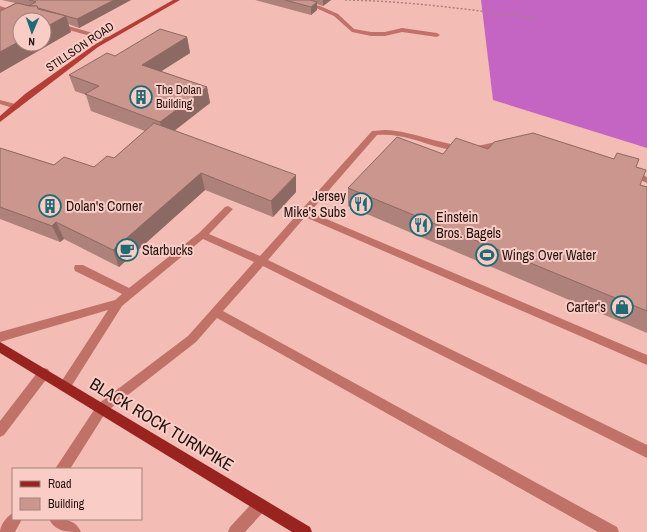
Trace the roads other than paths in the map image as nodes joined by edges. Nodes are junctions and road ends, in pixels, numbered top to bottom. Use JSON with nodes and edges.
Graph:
{"nodes":[{"id":1,"x":177,"y":0,"type":"edge"},
{"id":2,"x":290,"y":0,"type":"edge"},
{"id":3,"x":0,"y":8,"type":"edge"},
{"id":4,"x":13,"y":12,"type":"edge"},
{"id":5,"x":52,"y":23,"type":"edge"},
{"id":6,"x":437,"y":35,"type":"dead end"},
{"id":7,"x":108,"y":39,"type":"junction"},
{"id":8,"x":0,"y":102,"type":"edge"},
{"id":9,"x":16,"y":107,"type":"junction"},
{"id":10,"x":0,"y":120,"type":"edge"},
{"id":11,"x":511,"y":142,"type":"edge"},
{"id":12,"x":621,"y":168,"type":"edge"},
{"id":13,"x":647,"y":180,"type":"edge"},
{"id":14,"x":228,"y":209,"type":"dead end"},
{"id":15,"x":304,"y":213,"type":"junction"},
{"id":16,"x":202,"y":235,"type":"junction"},
{"id":17,"x":262,"y":261,"type":"junction"},
{"id":18,"x":79,"y":268,"type":"dead end"},
{"id":19,"x":130,"y":293,"type":"junction"},
{"id":20,"x":118,"y":303,"type":"junction"},
{"id":21,"x":216,"y":312,"type":"junction"},
{"id":22,"x":0,"y":337,"type":"edge"},
{"id":23,"x":0,"y":347,"type":"edge"},
{"id":24,"x":647,"y":360,"type":"edge"},
{"id":25,"x":44,"y":374,"type":"junction"},
{"id":26,"x":65,"y":386,"type":"junction"},
{"id":27,"x":102,"y":408,"type":"junction"},
{"id":28,"x":0,"y":431,"type":"edge"},
{"id":29,"x":647,"y":452,"type":"edge"},
{"id":30,"x":63,"y":468,"type":"edge"},
{"id":31,"x":260,"y":505,"type":"junction"},
{"id":32,"x":13,"y":520,"type":"edge"},
{"id":33,"x":57,"y":520,"type":"edge"},
{"id":34,"x":6,"y":532,"type":"edge"},
{"id":35,"x":74,"y":532,"type":"edge"},
{"id":36,"x":235,"y":532,"type":"edge"},
{"id":37,"x":305,"y":532,"type":"edge"},
{"id":38,"x":612,"y":532,"type":"edge"}],
"edges":[{"from":1,"to":7,"type":"main road","name":"STILLSON ROAD"},
{"from":2,"to":6,"type":"lane"},
{"from":3,"to":4,"type":"lane"},
{"from":5,"to":7,"type":"lane"},
{"from":7,"to":9,"type":"main road","name":"STILLSON ROAD"},
{"from":8,"to":9,"type":"lane"},
{"from":9,"to":10,"type":"main road","name":"STILLSON ROAD"},
{"from":11,"to":15,"type":"lane"},
{"from":12,"to":13,"type":"lane"},
{"from":14,"to":16,"type":"lane"},
{"from":15,"to":17,"type":"lane"},
{"from":15,"to":24,"type":"lane"},
{"from":16,"to":17,"type":"lane"},
{"from":16,"to":19,"type":"lane"},
{"from":17,"to":21,"type":"lane"},
{"from":17,"to":29,"type":"lane"},
{"from":18,"to":19,"type":"lane"},
{"from":19,"to":20,"type":"lane"},
{"from":20,"to":22,"type":"lane"},
{"from":20,"to":26,"type":"lane"},
{"from":21,"to":27,"type":"lane"},
{"from":21,"to":38,"type":"lane"},
{"from":23,"to":25,"type":"main road","name":"BLACK ROCK TURNPIKE"},
{"from":25,"to":26,"type":"main road","name":"BLACK ROCK TURNPIKE"},
{"from":25,"to":28,"type":"lane"},
{"from":26,"to":27,"type":"main road","name":"BLACK ROCK TURNPIKE"},
{"from":27,"to":30,"type":"lane"},
{"from":27,"to":31,"type":"main road","name":"BLACK ROCK TURNPIKE"},
{"from":31,"to":36,"type":"lane"},
{"from":31,"to":37,"type":"main road","name":"BLACK ROCK TURNPIKE"},
{"from":32,"to":34,"type":"lane"},
{"from":33,"to":35,"type":"lane"}]}
